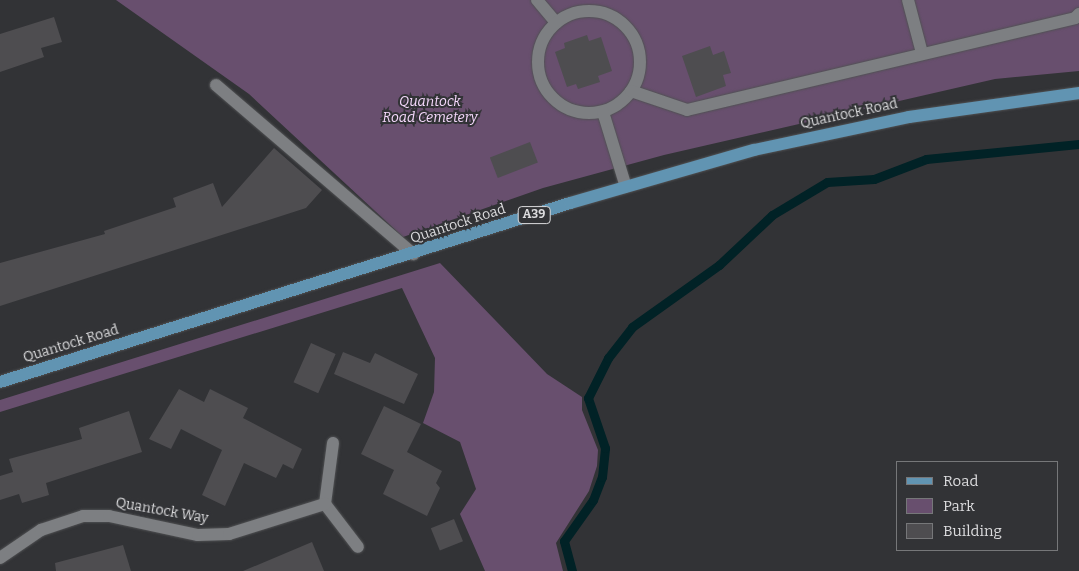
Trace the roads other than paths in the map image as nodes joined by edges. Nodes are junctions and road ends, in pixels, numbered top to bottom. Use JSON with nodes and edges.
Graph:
{"nodes":[{"id":1,"x":537,"y":0,"type":"edge"},
{"id":2,"x":908,"y":0,"type":"edge"},
{"id":3,"x":1079,"y":14,"type":"edge"},
{"id":4,"x":556,"y":23,"type":"junction"},
{"id":5,"x":922,"y":53,"type":"junction"},
{"id":6,"x":216,"y":85,"type":"dead end"},
{"id":7,"x":631,"y":91,"type":"junction"},
{"id":8,"x":1079,"y":93,"type":"edge"},
{"id":9,"x":603,"y":112,"type":"junction"},
{"id":10,"x":626,"y":187,"type":"junction"},
{"id":11,"x":413,"y":254,"type":"junction"},
{"id":12,"x":0,"y":382,"type":"edge"},
{"id":13,"x":332,"y":443,"type":"dead end"},
{"id":14,"x":325,"y":504,"type":"junction"},
{"id":15,"x":358,"y":547,"type":"dead end"},
{"id":16,"x":0,"y":558,"type":"edge"}],
"edges":[{"from":1,"to":4,"type":"street"},
{"from":2,"to":5,"type":"street"},
{"from":3,"to":5,"type":"street"},
{"from":4,"to":7,"type":"street"},
{"from":4,"to":9,"type":"street"},
{"from":5,"to":7,"type":"street"},
{"from":6,"to":11,"type":"street"},
{"from":7,"to":9,"type":"street"},
{"from":8,"to":10,"type":"main road","name":"Quantock Road","number":"A39"},
{"from":9,"to":10,"type":"street"},
{"from":10,"to":11,"type":"main road","name":"Quantock Road","number":"A39"},
{"from":11,"to":12,"type":"main road","name":"Quantock Road","number":"A39"},
{"from":13,"to":14,"type":"street"},
{"from":14,"to":15,"type":"street"},
{"from":14,"to":16,"type":"street","name":"Quantock Way"}]}
